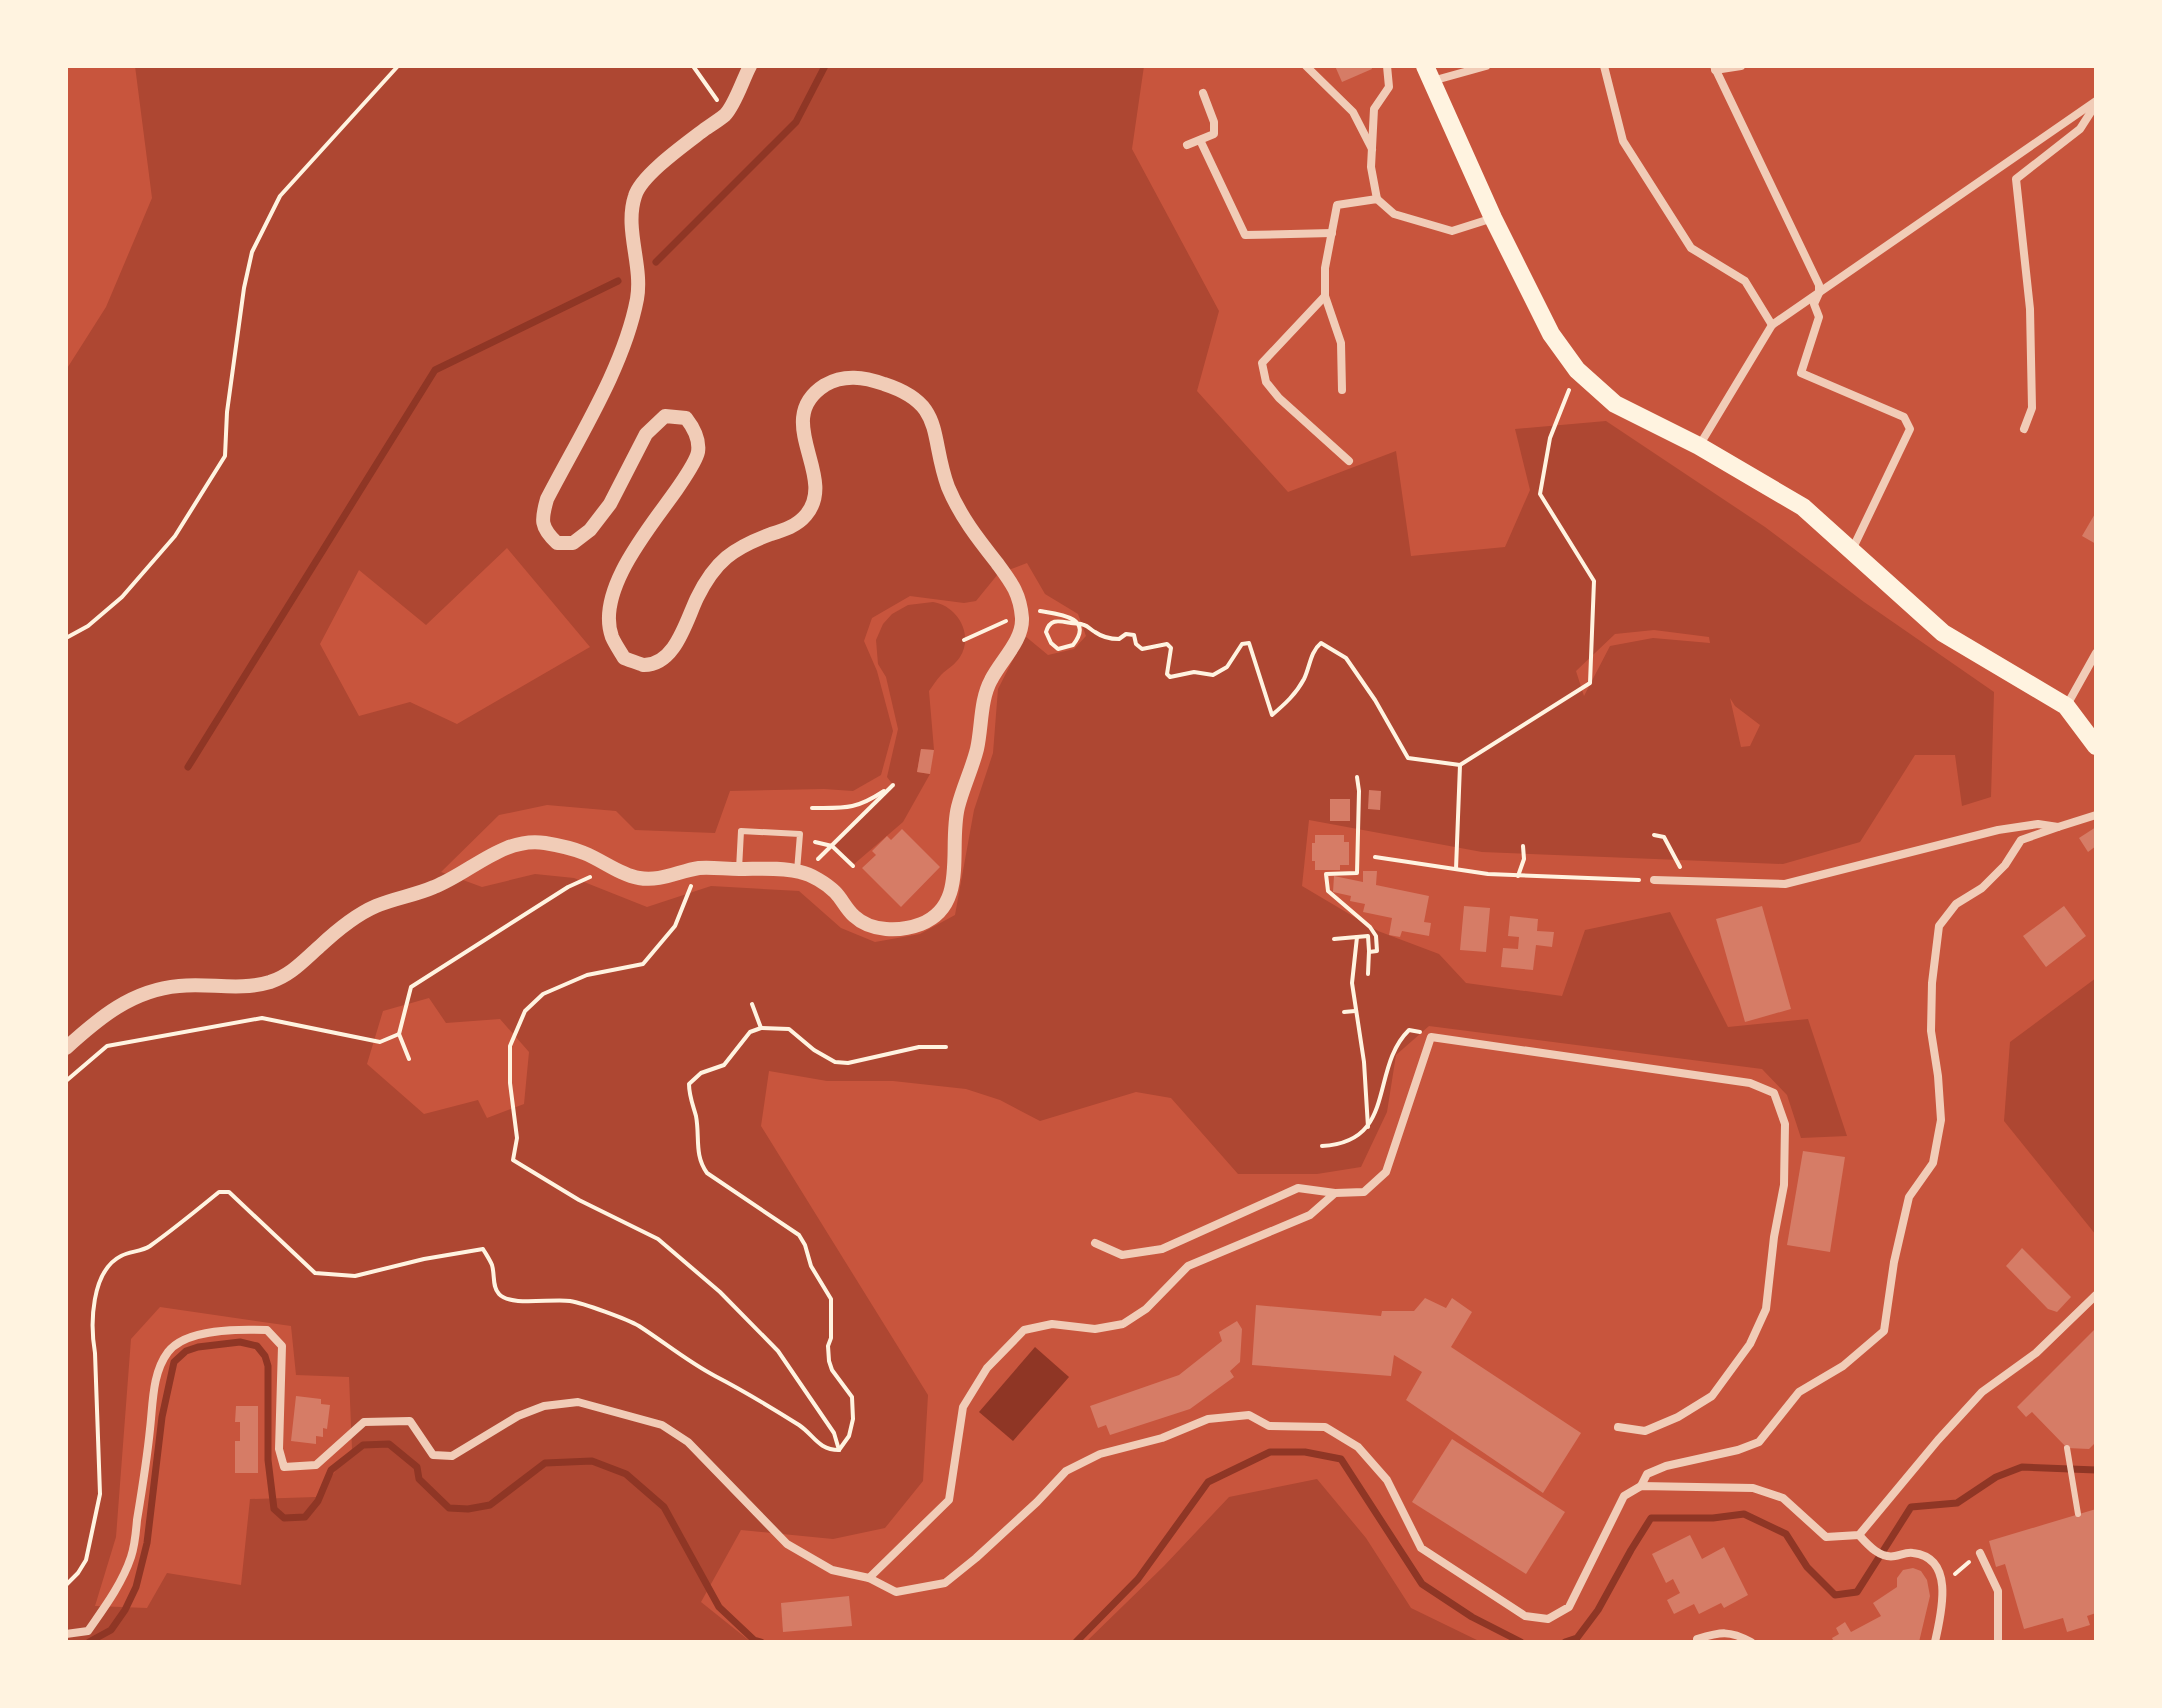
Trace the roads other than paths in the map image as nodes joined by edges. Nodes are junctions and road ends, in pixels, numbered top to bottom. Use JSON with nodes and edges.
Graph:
{"nodes":[{"id":1,"x":750,"y":66,"type":"edge"},
{"id":2,"x":1306,"y":66,"type":"edge"},
{"id":3,"x":1387,"y":66,"type":"edge"},
{"id":4,"x":1486,"y":66,"type":"edge"},
{"id":5,"x":1604,"y":66,"type":"edge"},
{"id":6,"x":1741,"y":66,"type":"edge"},
{"id":7,"x":1714,"y":68,"type":"edge"},
{"id":8,"x":1428,"y":73,"type":"edge"},
{"id":9,"x":1203,"y":93,"type":"dead end"},
{"id":10,"x":2096,"y":102,"type":"edge"},
{"id":11,"x":1200,"y":140,"type":"junction"},
{"id":12,"x":1187,"y":145,"type":"dead end"},
{"id":13,"x":1372,"y":150,"type":"junction"},
{"id":14,"x":1377,"y":199,"type":"junction"},
{"id":15,"x":1493,"y":218,"type":"junction"},
{"id":16,"x":1332,"y":233,"type":"junction"},
{"id":17,"x":1819,"y":293,"type":"junction"},
{"id":18,"x":1325,"y":296,"type":"junction"},
{"id":19,"x":1772,"y":325,"type":"junction"},
{"id":20,"x":1342,"y":390,"type":"dead end"},
{"id":21,"x":2024,"y":429,"type":"dead end"},
{"id":22,"x":1699,"y":446,"type":"junction"},
{"id":23,"x":1349,"y":461,"type":"dead end"},
{"id":24,"x":1852,"y":551,"type":"junction"},
{"id":25,"x":2096,"y":653,"type":"edge"},
{"id":26,"x":2066,"y":706,"type":"junction"},
{"id":27,"x":2096,"y":746,"type":"edge"},
{"id":28,"x":2096,"y":815,"type":"edge"},
{"id":29,"x":2058,"y":827,"type":"junction"},
{"id":30,"x":739,"y":869,"type":"junction"},
{"id":31,"x":801,"y":872,"type":"junction"},
{"id":32,"x":1654,"y":880,"type":"road end"},
{"id":33,"x":66,"y":1048,"type":"edge"},
{"id":34,"x":1335,"y":1193,"type":"junction"},
{"id":35,"x":1095,"y":1243,"type":"dead end"},
{"id":36,"x":2096,"y":1295,"type":"edge"},
{"id":37,"x":1618,"y":1427,"type":"dead end"},
{"id":38,"x":2067,"y":1448,"type":"dead end"},
{"id":39,"x":1641,"y":1486,"type":"junction"},
{"id":40,"x":2078,"y":1514,"type":"dead end"},
{"id":41,"x":1859,"y":1535,"type":"junction"},
{"id":42,"x":1980,"y":1553,"type":"road end"},
{"id":43,"x":869,"y":1578,"type":"junction"},
{"id":44,"x":66,"y":1634,"type":"edge"},
{"id":45,"x":1697,"y":1642,"type":"edge"},
{"id":46,"x":1751,"y":1642,"type":"edge"},
{"id":47,"x":1935,"y":1642,"type":"edge"},
{"id":48,"x":1998,"y":1642,"type":"edge"}],
"edges":[{"from":1,"to":31,"type":"street"},
{"from":2,"to":13,"type":"street"},
{"from":3,"to":13,"type":"street"},
{"from":4,"to":8,"type":"street"},
{"from":5,"to":19,"type":"street"},
{"from":6,"to":7,"type":"street"},
{"from":7,"to":17,"type":"street"},
{"from":8,"to":15,"type":"main road"},
{"from":9,"to":11,"type":"street"},
{"from":10,"to":17,"type":"street"},
{"from":10,"to":21,"type":"street"},
{"from":11,"to":12,"type":"street"},
{"from":11,"to":16,"type":"street"},
{"from":13,"to":14,"type":"street"},
{"from":14,"to":15,"type":"street"},
{"from":14,"to":16,"type":"street"},
{"from":15,"to":22,"type":"main road"},
{"from":16,"to":18,"type":"street"},
{"from":17,"to":19,"type":"street"},
{"from":17,"to":24,"type":"street"},
{"from":18,"to":20,"type":"street"},
{"from":18,"to":23,"type":"street"},
{"from":19,"to":22,"type":"street"},
{"from":22,"to":24,"type":"main road"},
{"from":24,"to":26,"type":"main road"},
{"from":25,"to":26,"type":"street"},
{"from":26,"to":27,"type":"main road"},
{"from":28,"to":29,"type":"street"},
{"from":29,"to":32,"type":"street"},
{"from":29,"to":39,"type":"street"},
{"from":30,"to":31,"type":"street"},
{"from":30,"to":31,"type":"lane"},
{"from":30,"to":33,"type":"street"},
{"from":34,"to":35,"type":"street"},
{"from":34,"to":37,"type":"street"},
{"from":34,"to":43,"type":"street"},
{"from":36,"to":41,"type":"street"},
{"from":38,"to":40,"type":"lane"},
{"from":39,"to":41,"type":"street"},
{"from":39,"to":43,"type":"street"},
{"from":41,"to":47,"type":"street"},
{"from":42,"to":48,"type":"street"},
{"from":43,"to":44,"type":"street"},
{"from":45,"to":46,"type":"street"}]}
